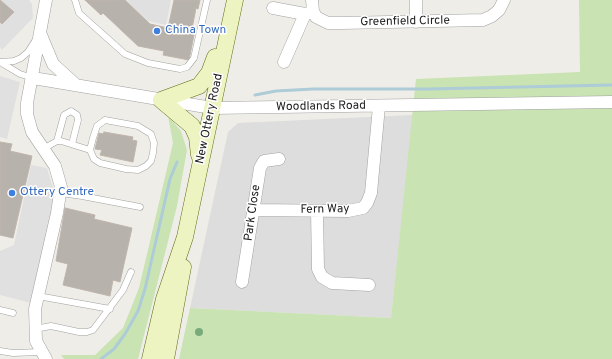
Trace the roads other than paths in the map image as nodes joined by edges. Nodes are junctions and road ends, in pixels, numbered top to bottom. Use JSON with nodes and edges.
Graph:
{"nodes":[{"id":1,"x":46,"y":0,"type":"edge"},
{"id":2,"x":75,"y":0,"type":"edge"},
{"id":3,"x":207,"y":0,"type":"edge"},
{"id":4,"x":416,"y":0,"type":"edge"},
{"id":5,"x":504,"y":0,"type":"edge"},
{"id":6,"x":234,"y":5,"type":"edge"},
{"id":7,"x":273,"y":8,"type":"dead end"},
{"id":8,"x":310,"y":8,"type":"edge"},
{"id":9,"x":416,"y":22,"type":"junction"},
{"id":10,"x":40,"y":32,"type":"junction"},
{"id":11,"x":0,"y":62,"type":"edge"},
{"id":12,"x":284,"y":62,"type":"dead end"},
{"id":13,"x":33,"y":78,"type":"junction"},
{"id":14,"x":76,"y":85,"type":"junction"},
{"id":15,"x":162,"y":100,"type":"junction"},
{"id":16,"x":612,"y":102,"type":"edge"},
{"id":17,"x":379,"y":106,"type":"junction"},
{"id":18,"x":212,"y":108,"type":"junction"},
{"id":19,"x":57,"y":141,"type":"junction"},
{"id":20,"x":72,"y":144,"type":"junction"},
{"id":21,"x":43,"y":149,"type":"junction"},
{"id":22,"x":90,"y":150,"type":"junction"},
{"id":23,"x":279,"y":159,"type":"dead end"},
{"id":24,"x":200,"y":167,"type":"junction"},
{"id":25,"x":61,"y":193,"type":"junction"},
{"id":26,"x":140,"y":208,"type":"dead end"},
{"id":27,"x":254,"y":210,"type":"junction"},
{"id":28,"x":317,"y":211,"type":"junction"},
{"id":29,"x":185,"y":237,"type":"junction"},
{"id":30,"x":131,"y":272,"type":"dead end"},
{"id":31,"x":242,"y":282,"type":"dead end"},
{"id":32,"x":370,"y":285,"type":"dead end"},
{"id":33,"x":38,"y":296,"type":"junction"},
{"id":34,"x":110,"y":309,"type":"junction"},
{"id":35,"x":0,"y":310,"type":"edge"},
{"id":36,"x":13,"y":314,"type":"dead end"},
{"id":37,"x":35,"y":328,"type":"junction"},
{"id":38,"x":0,"y":351,"type":"edge"},
{"id":39,"x":44,"y":355,"type":"edge"},
{"id":40,"x":150,"y":359,"type":"edge"},
{"id":41,"x":166,"y":359,"type":"edge"}],
"edges":[{"from":1,"to":10,"type":"street"},
{"from":2,"to":3,"type":"lane"},
{"from":4,"to":9,"type":"street"},
{"from":5,"to":9,"type":"street","name":"Greenfield Circle"},
{"from":6,"to":15,"type":"main road"},
{"from":6,"to":18,"type":"main road","name":"New Ottery Road"},
{"from":7,"to":8,"type":"street"},
{"from":8,"to":9,"type":"street","name":"Greenfield Circle"},
{"from":8,"to":12,"type":"street"},
{"from":10,"to":11,"type":"lane"},
{"from":10,"to":13,"type":"street"},
{"from":10,"to":14,"type":"street"},
{"from":11,"to":13,"type":"lane"},
{"from":13,"to":14,"type":"street","name":"Woodlands Road"},
{"from":13,"to":21,"type":"street"},
{"from":14,"to":15,"type":"street","name":"Woodlands Road"},
{"from":15,"to":18,"type":"street","name":"Woodlands Road"},
{"from":15,"to":24,"type":"main road"},
{"from":16,"to":17,"type":"street","name":"Woodlands Road"},
{"from":17,"to":18,"type":"street","name":"Woodlands Road"},
{"from":17,"to":28,"type":"street","name":"Fern Way"},
{"from":18,"to":24,"type":"main road","name":"New Ottery Road"},
{"from":19,"to":20,"type":"lane"},
{"from":19,"to":20,"type":"lane"},
{"from":19,"to":21,"type":"lane"},
{"from":20,"to":22,"type":"lane"},
{"from":21,"to":25,"type":"street"},
{"from":22,"to":22,"type":"lane"},
{"from":23,"to":27,"type":"street","name":"Park Close"},
{"from":24,"to":29,"type":"main road","name":"New Ottery Road"},
{"from":25,"to":26,"type":"lane"},
{"from":25,"to":33,"type":"street"},
{"from":27,"to":28,"type":"street","name":"Fern Way"},
{"from":27,"to":31,"type":"street","name":"Park Close"},
{"from":28,"to":32,"type":"street"},
{"from":29,"to":40,"type":"main road","name":"New Ottery Road"},
{"from":29,"to":41,"type":"main road","name":"New Ottery Road"},
{"from":30,"to":34,"type":"lane"},
{"from":33,"to":34,"type":"lane"},
{"from":33,"to":37,"type":"street"},
{"from":34,"to":37,"type":"lane"},
{"from":35,"to":36,"type":"lane"},
{"from":37,"to":39,"type":"street"},
{"from":38,"to":39,"type":"lane"}]}
